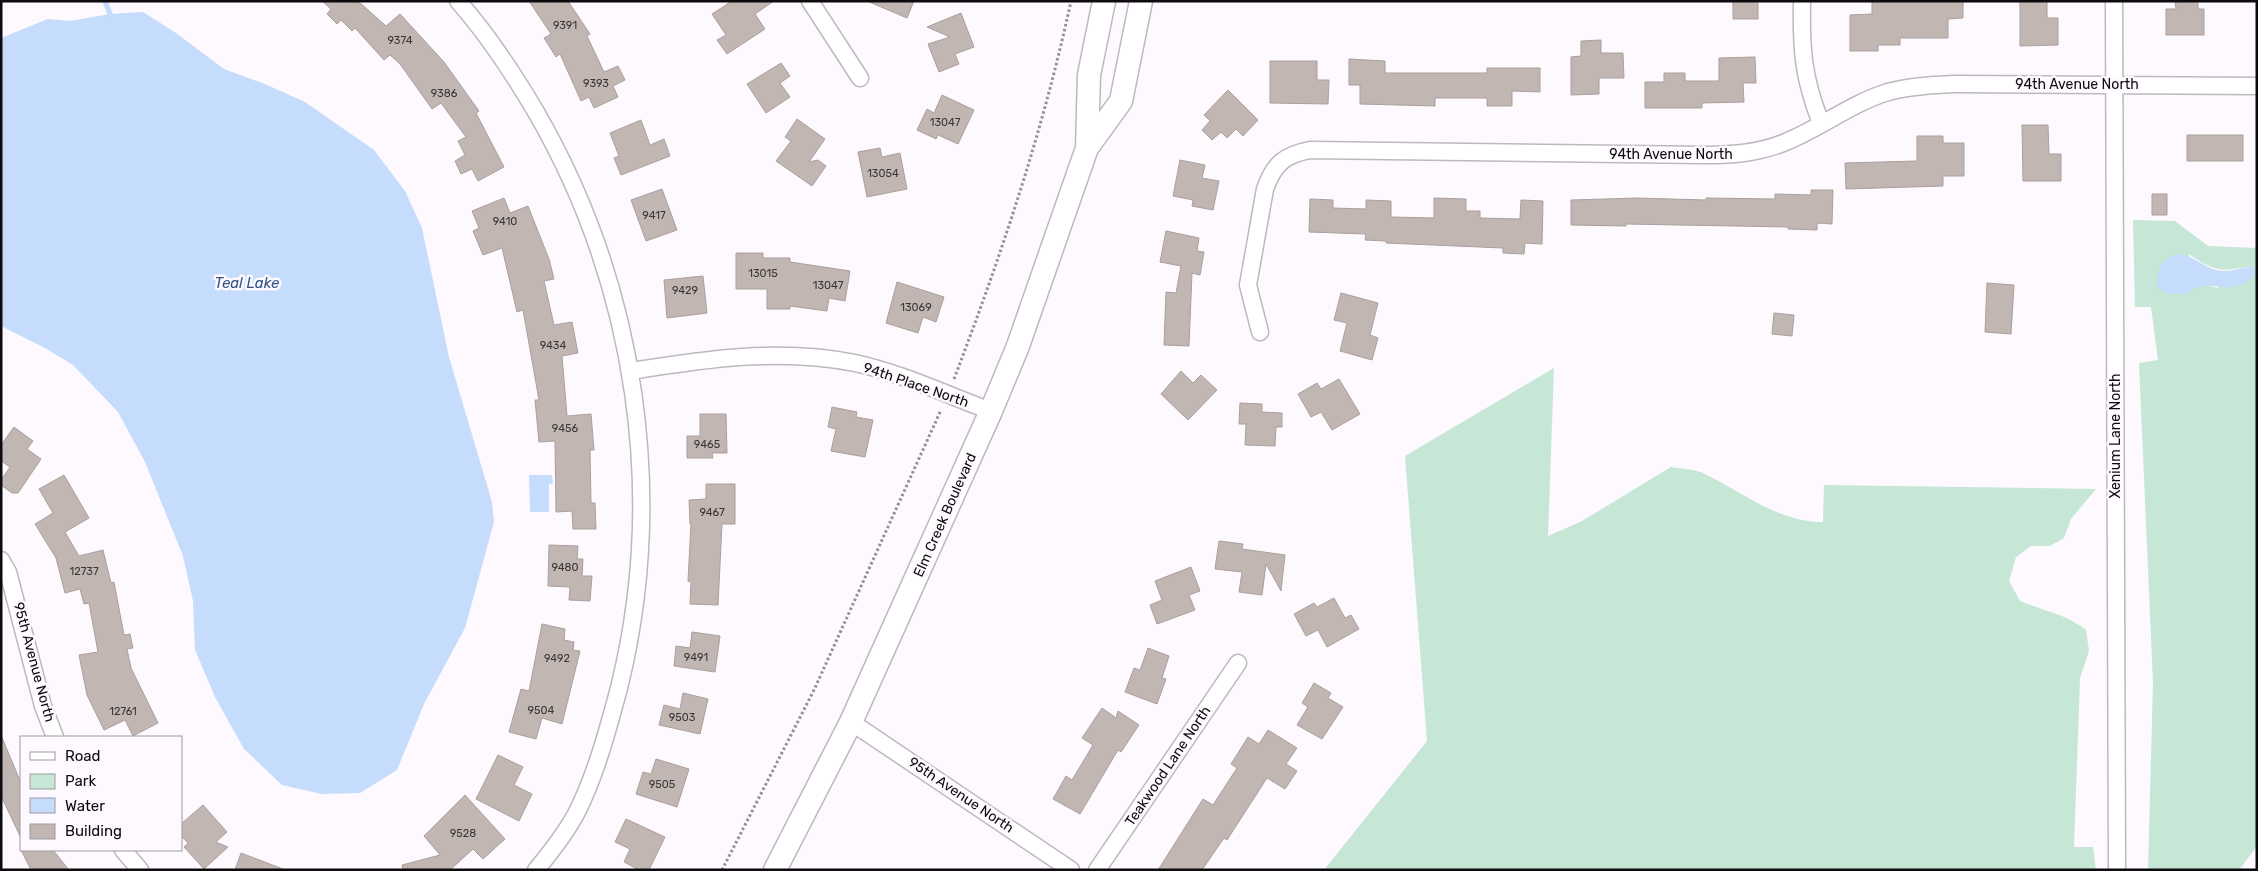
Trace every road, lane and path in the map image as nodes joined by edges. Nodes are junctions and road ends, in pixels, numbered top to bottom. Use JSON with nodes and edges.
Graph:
{"nodes":[{"id":1,"x":458,"y":1,"type":"edge"},
{"id":2,"x":810,"y":1,"type":"edge"},
{"id":3,"x":1071,"y":1,"type":"edge"},
{"id":4,"x":1104,"y":1,"type":"edge"},
{"id":5,"x":1141,"y":1,"type":"edge"},
{"id":6,"x":1802,"y":1,"type":"edge"},
{"id":7,"x":2114,"y":1,"type":"edge"},
{"id":8,"x":860,"y":78,"type":"dead end"},
{"id":9,"x":2114,"y":85,"type":"junction"},
{"id":10,"x":2257,"y":86,"type":"edge"},
{"id":11,"x":1821,"y":123,"type":"junction"},
{"id":12,"x":1086,"y":148,"type":"junction"},
{"id":13,"x":1260,"y":332,"type":"dead end"},
{"id":14,"x":631,"y":371,"type":"junction"},
{"id":15,"x":948,"y":395,"type":"junction"},
{"id":16,"x":991,"y":411,"type":"junction"},
{"id":17,"x":1,"y":560,"type":"edge"},
{"id":18,"x":1238,"y":663,"type":"dead end"},
{"id":19,"x":851,"y":722,"type":"junction"},
{"id":20,"x":55,"y":736,"type":"edge"},
{"id":21,"x":124,"y":851,"type":"edge"},
{"id":22,"x":140,"y":870,"type":"edge"},
{"id":23,"x":536,"y":870,"type":"edge"},
{"id":24,"x":722,"y":870,"type":"edge"},
{"id":25,"x":775,"y":870,"type":"edge"},
{"id":26,"x":1071,"y":870,"type":"edge"},
{"id":27,"x":1097,"y":870,"type":"edge"},
{"id":28,"x":2117,"y":870,"type":"edge"}],
"edges":[{"from":1,"to":14,"type":"street"},
{"from":2,"to":8,"type":"street"},
{"from":3,"to":15,"type":"path"},
{"from":4,"to":12,"type":"main road","name":"Elm Creek Boulevard"},
{"from":5,"to":12,"type":"main road","name":"Elm Creek Boulevard"},
{"from":6,"to":11,"type":"street"},
{"from":7,"to":9,"type":"street","name":"Xenium Lane North"},
{"from":9,"to":10,"type":"street","name":"94th Avenue North"},
{"from":9,"to":11,"type":"street","name":"94th Avenue North"},
{"from":9,"to":28,"type":"street","name":"Xenium Lane North"},
{"from":11,"to":13,"type":"street","name":"94th Avenue North"},
{"from":12,"to":16,"type":"main road","name":"Elm Creek Boulevard"},
{"from":14,"to":15,"type":"street","name":"94th Place North"},
{"from":14,"to":23,"type":"street"},
{"from":15,"to":16,"type":"street","name":"94th Place North"},
{"from":15,"to":24,"type":"path"},
{"from":16,"to":19,"type":"main road","name":"Elm Creek Boulevard"},
{"from":17,"to":20,"type":"street","name":"95th Avenue North"},
{"from":18,"to":27,"type":"street","name":"Teakwood Lane North"},
{"from":19,"to":25,"type":"main road","name":"Elm Creek Boulevard"},
{"from":19,"to":26,"type":"street","name":"95th Avenue North"},
{"from":21,"to":22,"type":"street"}]}
